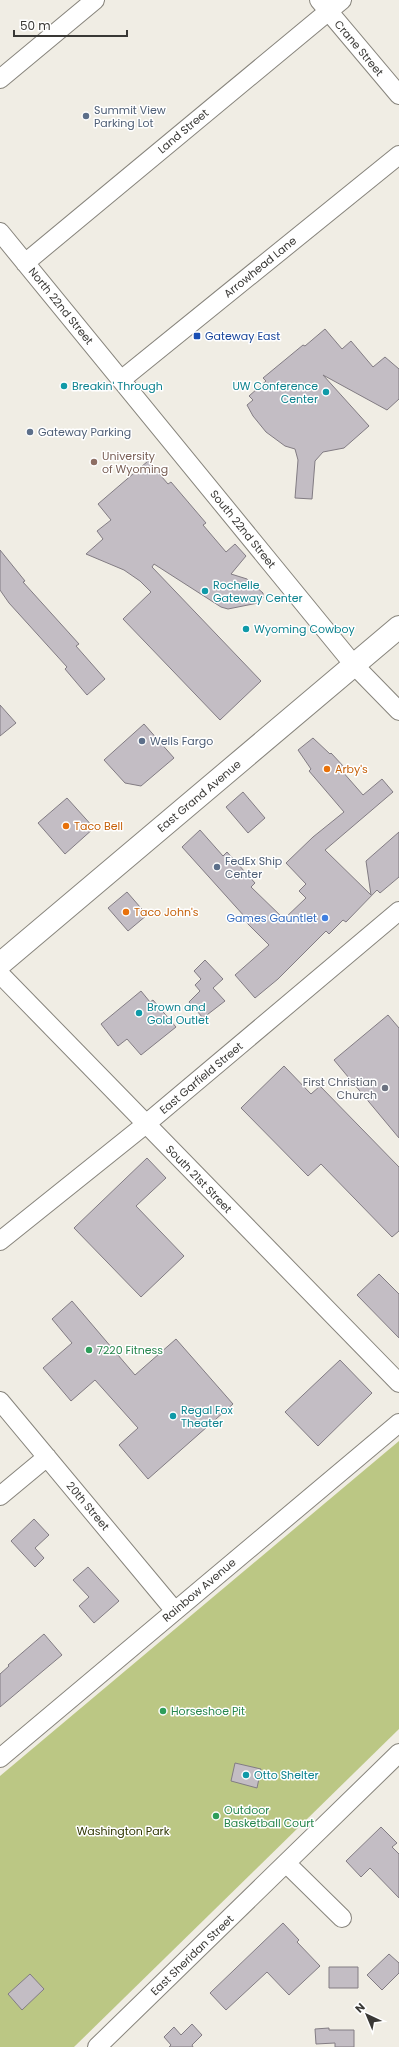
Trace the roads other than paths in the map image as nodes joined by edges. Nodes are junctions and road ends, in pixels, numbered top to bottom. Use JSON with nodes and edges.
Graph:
{"nodes":[{"id":1,"x":95,"y":0,"type":"edge"},
{"id":2,"x":330,"y":4,"type":"edge"},
{"id":3,"x":0,"y":79,"type":"edge"},
{"id":4,"x":399,"y":95,"type":"edge"},
{"id":5,"x":399,"y":154,"type":"edge"},
{"id":6,"x":0,"y":232,"type":"edge"},
{"id":7,"x":25,"y":263,"type":"junction"},
{"id":8,"x":121,"y":380,"type":"junction"},
{"id":9,"x":399,"y":627,"type":"edge"},
{"id":10,"x":354,"y":665,"type":"junction"},
{"id":11,"x":399,"y":711,"type":"edge"},
{"id":12,"x":399,"y":911,"type":"edge"},
{"id":13,"x":0,"y":964,"type":"edge"},
{"id":14,"x":0,"y":974,"type":"edge"},
{"id":15,"x":146,"y":1124,"type":"junction"},
{"id":16,"x":0,"y":1241,"type":"edge"},
{"id":17,"x":399,"y":1383,"type":"edge"},
{"id":18,"x":0,"y":1401,"type":"edge"},
{"id":19,"x":399,"y":1423,"type":"edge"},
{"id":20,"x":47,"y":1457,"type":"junction"},
{"id":21,"x":0,"y":1496,"type":"edge"},
{"id":22,"x":176,"y":1610,"type":"junction"},
{"id":23,"x":399,"y":1753,"type":"edge"},
{"id":24,"x":0,"y":1758,"type":"edge"},
{"id":25,"x":286,"y":1863,"type":"junction"},
{"id":26,"x":342,"y":1918,"type":"dead end"},
{"id":27,"x":104,"y":2045,"type":"edge"}],
"edges":[{"from":1,"to":3,"type":"street"},
{"from":2,"to":4,"type":"street","name":"Crane Street"},
{"from":2,"to":7,"type":"street","name":"Land Street"},
{"from":5,"to":8,"type":"street","name":"Arrowhead Lane"},
{"from":6,"to":7,"type":"street","name":"North 22nd Street"},
{"from":7,"to":8,"type":"street","name":"North 22nd Street"},
{"from":8,"to":10,"type":"street","name":"South 22nd Street"},
{"from":9,"to":10,"type":"main road","name":"East Grand Avenue"},
{"from":10,"to":11,"type":"street","name":"South 22nd Street"},
{"from":10,"to":13,"type":"main road","name":"East Grand Avenue"},
{"from":12,"to":15,"type":"street","name":"East Garfield Street"},
{"from":14,"to":15,"type":"street","name":"South 21st Street"},
{"from":15,"to":16,"type":"street","name":"East Garfield Street"},
{"from":15,"to":17,"type":"street","name":"South 21st Street"},
{"from":18,"to":20,"type":"street","name":"20th Street"},
{"from":19,"to":22,"type":"street","name":"Rainbow Avenue"},
{"from":20,"to":21,"type":"street"},
{"from":20,"to":22,"type":"street","name":"20th Street"},
{"from":22,"to":24,"type":"street","name":"Rainbow Avenue"},
{"from":23,"to":25,"type":"street","name":"East Sheridan Street"},
{"from":25,"to":26,"type":"street"},
{"from":25,"to":27,"type":"street","name":"East Sheridan Street"}]}
